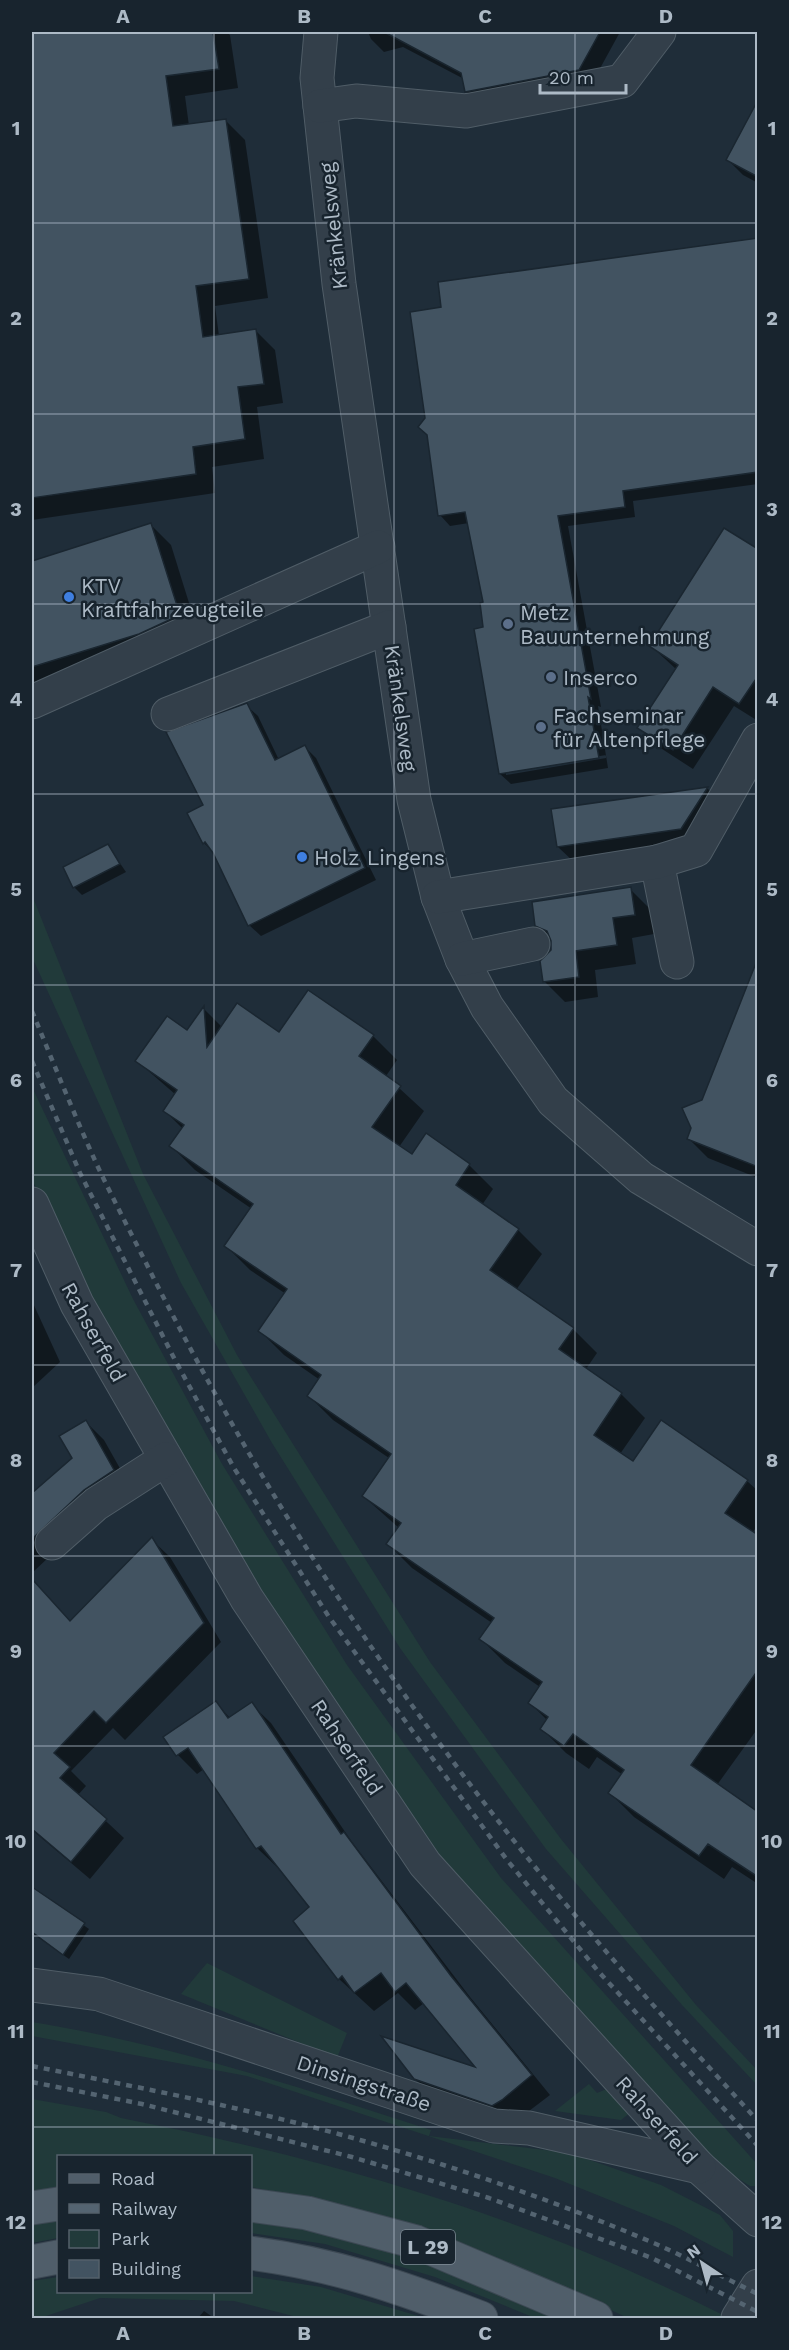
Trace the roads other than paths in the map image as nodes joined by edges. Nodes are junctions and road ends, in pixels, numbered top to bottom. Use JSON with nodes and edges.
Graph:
{"nodes":[{"id":1,"x":321,"y":32,"type":"edge"},
{"id":2,"x":659,"y":32,"type":"edge"},
{"id":3,"x":320,"y":106,"type":"junction"},
{"id":4,"x":378,"y":547,"type":"junction"},
{"id":5,"x":389,"y":627,"type":"junction"},
{"id":6,"x":32,"y":702,"type":"edge"},
{"id":7,"x":168,"y":714,"type":"dead end"},
{"id":8,"x":758,"y":740,"type":"edge"},
{"id":9,"x":657,"y":862,"type":"junction"},
{"id":10,"x":438,"y":897,"type":"junction"},
{"id":11,"x":533,"y":944,"type":"dead end"},
{"id":12,"x":462,"y":959,"type":"junction"},
{"id":13,"x":676,"y":962,"type":"dead end"},
{"id":14,"x":32,"y":1204,"type":"edge"},
{"id":15,"x":758,"y":1249,"type":"edge"},
{"id":16,"x":166,"y":1459,"type":"junction"},
{"id":17,"x":52,"y":1543,"type":"dead end"},
{"id":18,"x":32,"y":1985,"type":"edge"},
{"id":19,"x":699,"y":2167,"type":"junction"},
{"id":20,"x":57,"y":2204,"type":"edge"},
{"id":21,"x":252,"y":2205,"type":"edge"},
{"id":22,"x":32,"y":2208,"type":"edge"},
{"id":23,"x":758,"y":2220,"type":"edge"},
{"id":24,"x":252,"y":2253,"type":"edge"},
{"id":25,"x":57,"y":2258,"type":"edge"},
{"id":26,"x":32,"y":2262,"type":"edge"},
{"id":27,"x":758,"y":2286,"type":"edge"},
{"id":28,"x":481,"y":2319,"type":"edge"},
{"id":29,"x":596,"y":2319,"type":"edge"},
{"id":30,"x":738,"y":2319,"type":"edge"}],
"edges":[{"from":1,"to":3,"type":"street","name":"Kränkelsweg"},
{"from":2,"to":3,"type":"street"},
{"from":3,"to":4,"type":"street","name":"Kränkelsweg"},
{"from":4,"to":5,"type":"street","name":"Kränkelsweg"},
{"from":4,"to":6,"type":"street"},
{"from":5,"to":7,"type":"street"},
{"from":5,"to":10,"type":"street","name":"Kränkelsweg"},
{"from":8,"to":9,"type":"street"},
{"from":9,"to":10,"type":"street"},
{"from":9,"to":13,"type":"street"},
{"from":10,"to":12,"type":"street","name":"Kränkelsweg"},
{"from":11,"to":12,"type":"street"},
{"from":12,"to":15,"type":"street","name":"Kränkelsweg"},
{"from":14,"to":16,"type":"street","name":"Rahserfeld"},
{"from":16,"to":17,"type":"street"},
{"from":16,"to":19,"type":"street","name":"Rahserfeld"},
{"from":18,"to":19,"type":"street","name":"Dinsingstraße"},
{"from":19,"to":23,"type":"street","name":"Rahserfeld"},
{"from":20,"to":22,"type":"main road"},
{"from":21,"to":29,"type":"main road","number":"L 29"},
{"from":24,"to":28,"type":"main road","number":"L 29"},
{"from":25,"to":26,"type":"main road"},
{"from":27,"to":30,"type":"street"}]}
